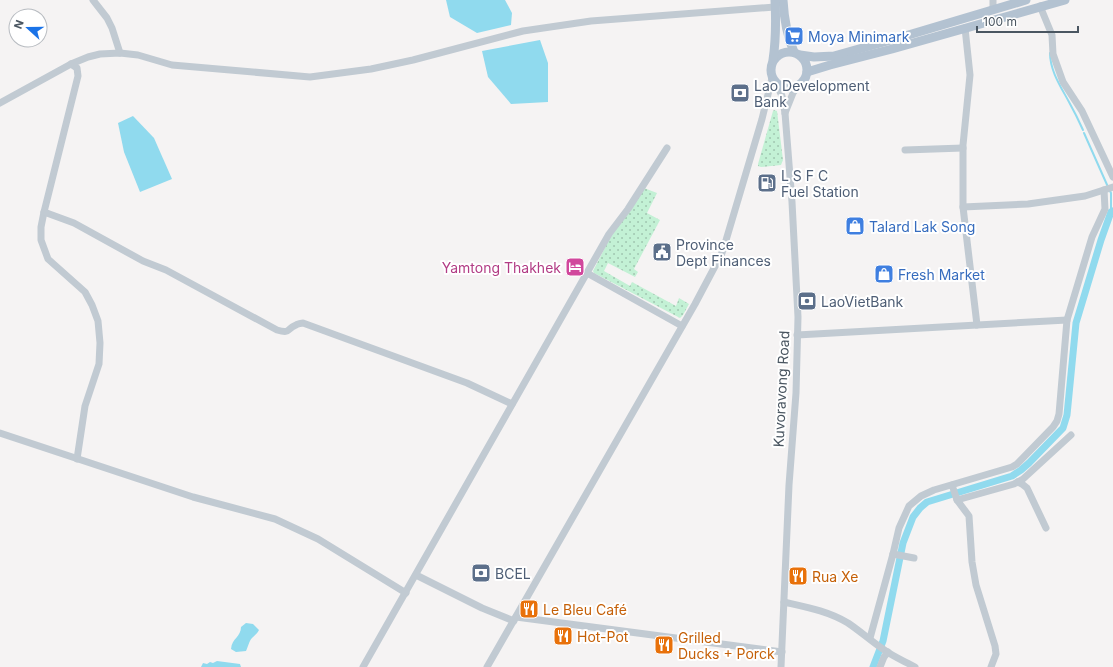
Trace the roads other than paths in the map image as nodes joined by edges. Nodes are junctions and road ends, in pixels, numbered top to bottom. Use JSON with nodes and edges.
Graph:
{"nodes":[{"id":1,"x":93,"y":0,"type":"edge"},
{"id":2,"x":783,"y":0,"type":"edge"},
{"id":3,"x":993,"y":0,"type":"edge"},
{"id":4,"x":1026,"y":0,"type":"edge"},
{"id":5,"x":1065,"y":0,"type":"edge"},
{"id":6,"x":775,"y":3,"type":"edge"},
{"id":7,"x":1040,"y":6,"type":"junction"},
{"id":8,"x":993,"y":10,"type":"junction"},
{"id":9,"x":965,"y":28,"type":"junction"},
{"id":10,"x":120,"y":53,"type":"junction"},
{"id":11,"x":797,"y":53,"type":"junction"},
{"id":12,"x":773,"y":60,"type":"junction"},
{"id":13,"x":71,"y":64,"type":"junction"},
{"id":14,"x":807,"y":72,"type":"junction"},
{"id":15,"x":774,"y":80,"type":"junction"},
{"id":16,"x":799,"y":85,"type":"junction"},
{"id":17,"x":0,"y":103,"type":"edge"},
{"id":18,"x":785,"y":113,"type":"junction"},
{"id":19,"x":667,"y":148,"type":"dead end"},
{"id":20,"x":963,"y":148,"type":"junction"},
{"id":21,"x":905,"y":150,"type":"dead end"},
{"id":22,"x":1113,"y":178,"type":"edge"},
{"id":23,"x":1113,"y":187,"type":"edge"},
{"id":24,"x":1104,"y":190,"type":"junction"},
{"id":25,"x":963,"y":207,"type":"junction"},
{"id":26,"x":44,"y":212,"type":"junction"},
{"id":27,"x":587,"y":273,"type":"junction"},
{"id":28,"x":1067,"y":320,"type":"junction"},
{"id":29,"x":977,"y":325,"type":"junction"},
{"id":30,"x":682,"y":326,"type":"junction"},
{"id":31,"x":797,"y":335,"type":"junction"},
{"id":32,"x":512,"y":404,"type":"junction"},
{"id":33,"x":0,"y":434,"type":"edge"},
{"id":34,"x":1071,"y":435,"type":"dead end"},
{"id":35,"x":77,"y":459,"type":"junction"},
{"id":36,"x":1018,"y":482,"type":"junction"},
{"id":37,"x":952,"y":485,"type":"junction"},
{"id":38,"x":957,"y":500,"type":"junction"},
{"id":39,"x":1046,"y":528,"type":"dead end"},
{"id":40,"x":893,"y":554,"type":"junction"},
{"id":41,"x":914,"y":558,"type":"dead end"},
{"id":42,"x":416,"y":575,"type":"junction"},
{"id":43,"x":406,"y":593,"type":"junction"},
{"id":44,"x":784,"y":602,"type":"junction"},
{"id":45,"x":515,"y":619,"type":"junction"},
{"id":46,"x":870,"y":638,"type":"junction"},
{"id":47,"x":886,"y":651,"type":"junction"},
{"id":48,"x":782,"y":652,"type":"junction"},
{"id":49,"x":363,"y":667,"type":"edge"},
{"id":50,"x":488,"y":667,"type":"edge"},
{"id":51,"x":781,"y":667,"type":"edge"},
{"id":52,"x":880,"y":667,"type":"edge"},
{"id":53,"x":915,"y":667,"type":"edge"},
{"id":54,"x":991,"y":667,"type":"edge"}],
"edges":[{"from":1,"to":10,"type":"street"},
{"from":2,"to":11,"type":"main road"},
{"from":3,"to":8,"type":"street"},
{"from":4,"to":8,"type":"main road"},
{"from":5,"to":7,"type":"main road"},
{"from":6,"to":10,"type":"street"},
{"from":6,"to":12,"type":"main road"},
{"from":7,"to":9,"type":"main road"},
{"from":7,"to":22,"type":"street"},
{"from":8,"to":11,"type":"main road"},
{"from":9,"to":14,"type":"main road"},
{"from":9,"to":20,"type":"street"},
{"from":10,"to":13,"type":"street"},
{"from":11,"to":12,"type":"main road"},
{"from":11,"to":14,"type":"main road"},
{"from":12,"to":15,"type":"main road"},
{"from":13,"to":17,"type":"street"},
{"from":13,"to":26,"type":"street"},
{"from":14,"to":16,"type":"main road"},
{"from":15,"to":16,"type":"main road"},
{"from":15,"to":18,"type":"street","name":"Kuvoravong Road"},
{"from":15,"to":30,"type":"street"},
{"from":16,"to":18,"type":"street"},
{"from":18,"to":31,"type":"street","name":"Kuvoravong Road"},
{"from":19,"to":27,"type":"street"},
{"from":20,"to":21,"type":"street"},
{"from":20,"to":25,"type":"street"},
{"from":23,"to":24,"type":"street"},
{"from":24,"to":25,"type":"street"},
{"from":24,"to":28,"type":"street"},
{"from":25,"to":29,"type":"street"},
{"from":26,"to":32,"type":"street"},
{"from":26,"to":35,"type":"street"},
{"from":27,"to":30,"type":"street"},
{"from":27,"to":32,"type":"street"},
{"from":28,"to":29,"type":"street"},
{"from":28,"to":37,"type":"street"},
{"from":29,"to":31,"type":"street"},
{"from":30,"to":45,"type":"street"},
{"from":31,"to":44,"type":"street","name":"Kuvoravong Road"},
{"from":32,"to":42,"type":"street"},
{"from":33,"to":35,"type":"street"},
{"from":34,"to":36,"type":"street"},
{"from":35,"to":43,"type":"street"},
{"from":36,"to":38,"type":"street"},
{"from":36,"to":39,"type":"street"},
{"from":37,"to":38,"type":"street"},
{"from":37,"to":40,"type":"street"},
{"from":38,"to":54,"type":"street"},
{"from":40,"to":41,"type":"street"},
{"from":40,"to":46,"type":"street"},
{"from":42,"to":43,"type":"street"},
{"from":42,"to":45,"type":"street"},
{"from":43,"to":49,"type":"street"},
{"from":44,"to":46,"type":"street"},
{"from":44,"to":48,"type":"street","name":"Kuvoravong Road"},
{"from":45,"to":48,"type":"street"},
{"from":45,"to":50,"type":"street"},
{"from":46,"to":47,"type":"street"},
{"from":47,"to":52,"type":"street"},
{"from":47,"to":53,"type":"street"},
{"from":48,"to":51,"type":"street","name":"Kuvoravong Road"}]}
